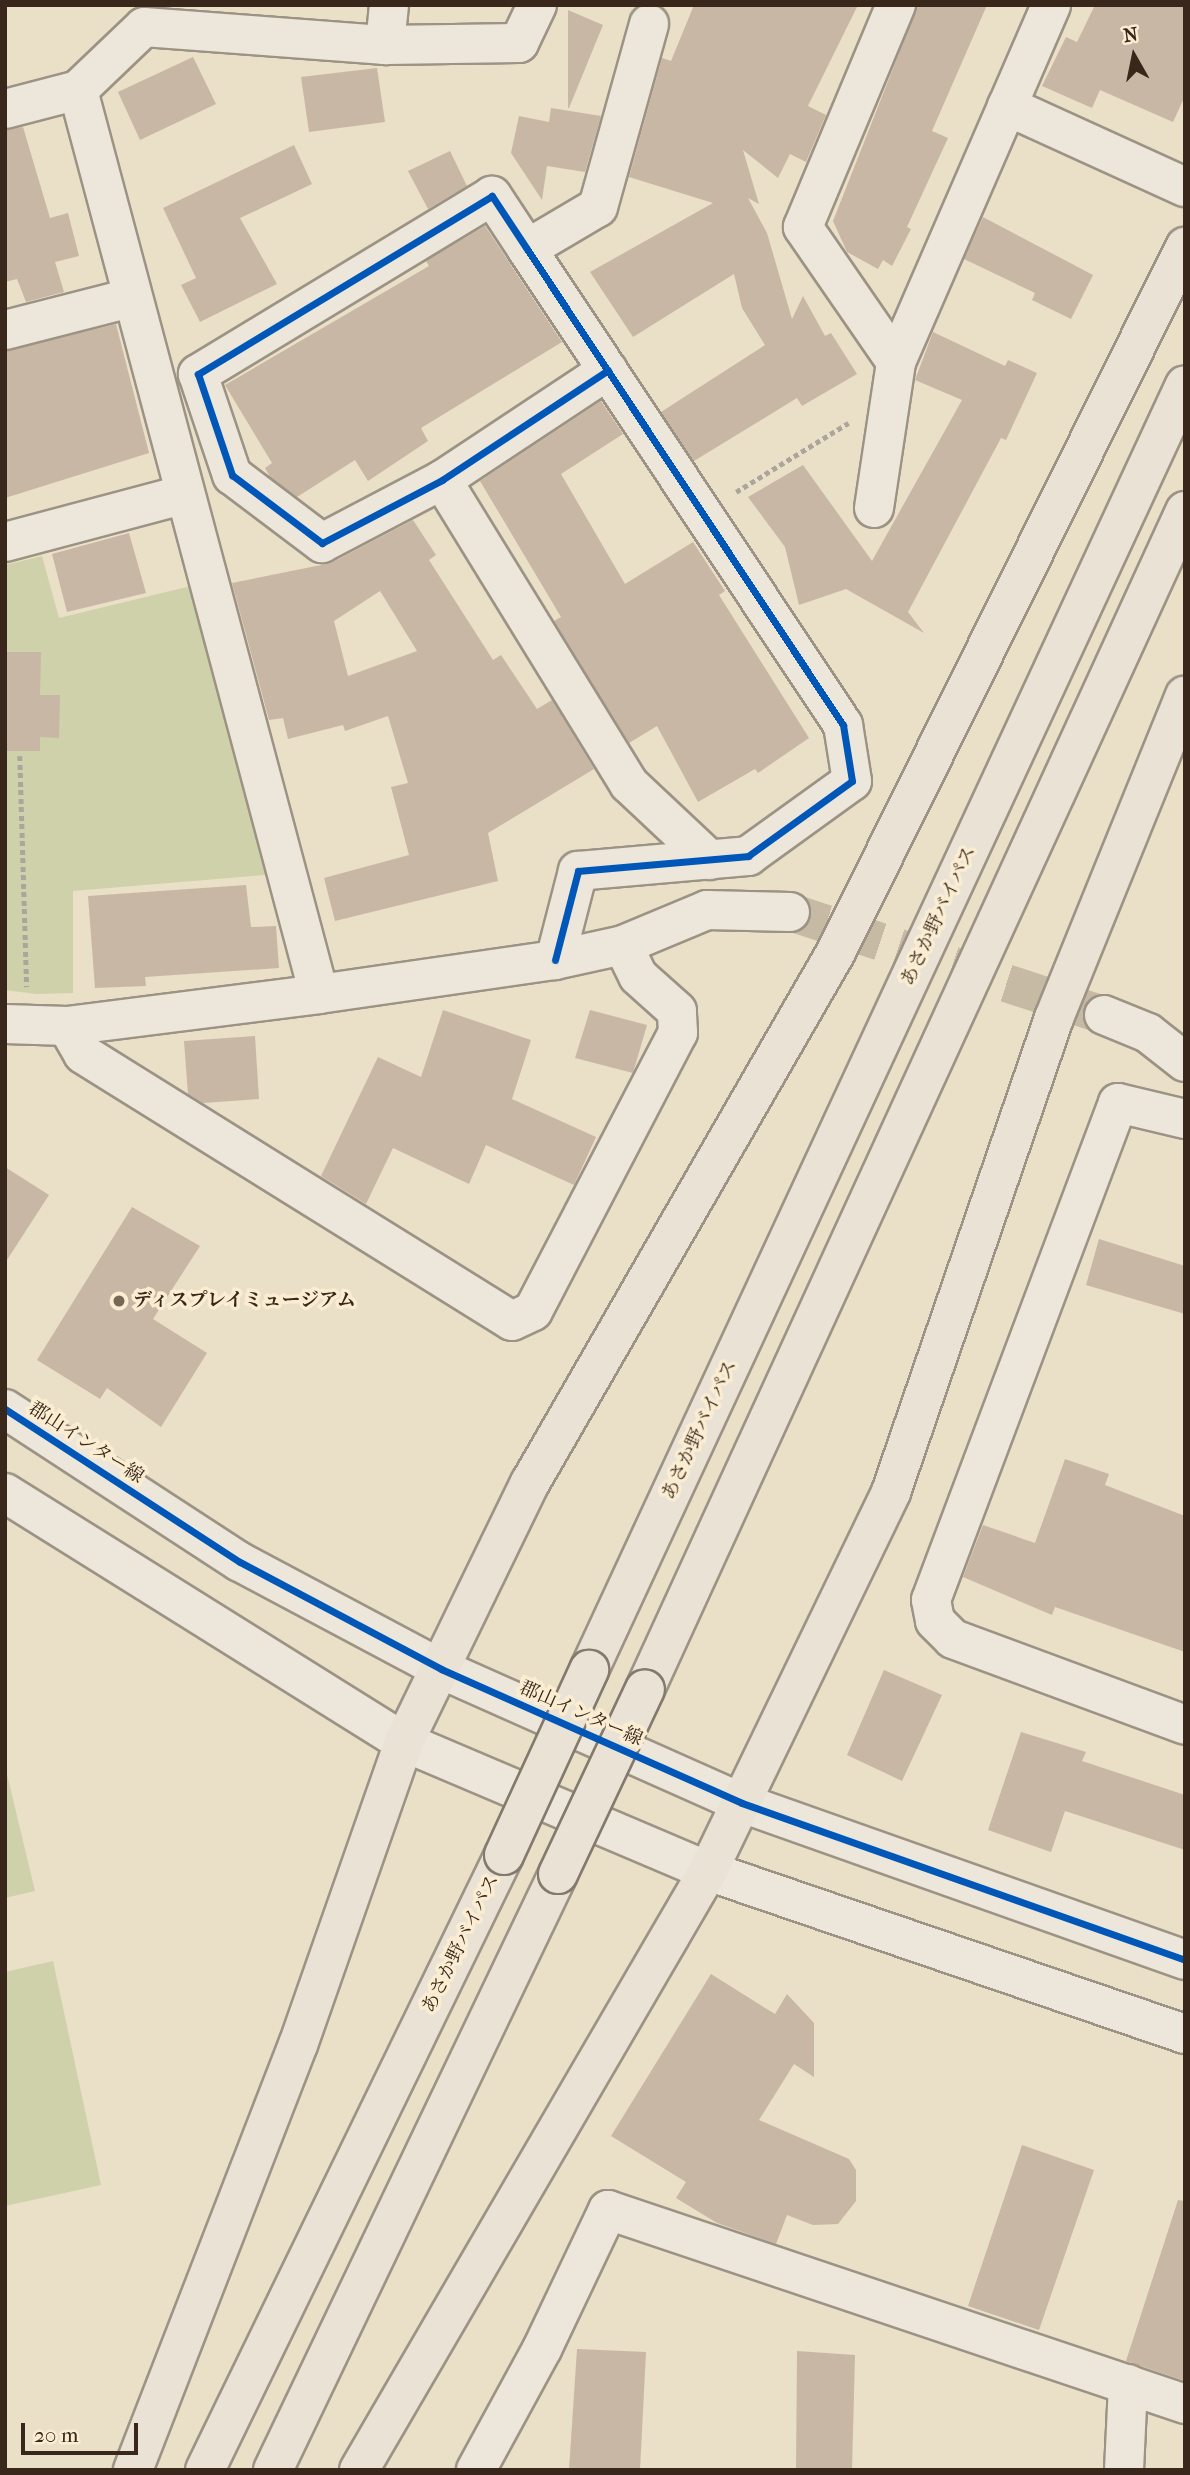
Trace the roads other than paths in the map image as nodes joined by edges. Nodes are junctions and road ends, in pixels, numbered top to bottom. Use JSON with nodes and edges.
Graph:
{"nodes":[{"id":1,"x":389,"y":5,"type":"edge"},
{"id":2,"x":537,"y":5,"type":"edge"},
{"id":3,"x":896,"y":5,"type":"edge"},
{"id":4,"x":1051,"y":5,"type":"edge"},
{"id":5,"x":145,"y":16,"type":"edge"},
{"id":6,"x":649,"y":24,"type":"dead end"},
{"id":7,"x":385,"y":45,"type":"junction"},
{"id":8,"x":78,"y":90,"type":"junction"},
{"id":9,"x":1007,"y":106,"type":"junction"},
{"id":10,"x":5,"y":109,"type":"edge"},
{"id":11,"x":1185,"y":187,"type":"edge"},
{"id":12,"x":1185,"y":247,"type":"edge"},
{"id":13,"x":527,"y":249,"type":"junction"},
{"id":14,"x":131,"y":298,"type":"junction"},
{"id":15,"x":5,"y":330,"type":"edge"},
{"id":16,"x":896,"y":362,"type":"junction"},
{"id":17,"x":608,"y":370,"type":"junction"},
{"id":18,"x":1185,"y":384,"type":"edge"},
{"id":19,"x":442,"y":480,"type":"junction"},
{"id":20,"x":185,"y":494,"type":"junction"},
{"id":21,"x":874,"y":508,"type":"dead end"},
{"id":22,"x":1185,"y":512,"type":"edge"},
{"id":23,"x":5,"y":542,"type":"edge"},
{"id":24,"x":1185,"y":696,"type":"edge"},
{"id":25,"x":710,"y":860,"type":"junction"},
{"id":26,"x":790,"y":912,"type":"tunnel mouth"},
{"id":27,"x":623,"y":945,"type":"junction"},
{"id":28,"x":555,"y":960,"type":"junction"},
{"id":29,"x":319,"y":994,"type":"junction"},
{"id":30,"x":1104,"y":1015,"type":"tunnel mouth"},
{"id":31,"x":17,"y":1025,"type":"edge"},
{"id":32,"x":67,"y":1026,"type":"junction"},
{"id":33,"x":1185,"y":1062,"type":"edge"},
{"id":34,"x":1185,"y":1119,"type":"edge"},
{"id":35,"x":5,"y":1409,"type":"edge"},
{"id":36,"x":5,"y":1493,"type":"edge"},
{"id":37,"x":442,"y":1669,"type":"junction"},
{"id":38,"x":1185,"y":1725,"type":"edge"},
{"id":39,"x":404,"y":1742,"type":"junction"},
{"id":40,"x":742,"y":1803,"type":"junction"},
{"id":41,"x":708,"y":1871,"type":"junction"},
{"id":42,"x":1185,"y":1960,"type":"edge"},
{"id":43,"x":1185,"y":2034,"type":"edge"},
{"id":44,"x":1128,"y":2384,"type":"junction"},
{"id":45,"x":1185,"y":2404,"type":"edge"},
{"id":46,"x":133,"y":2470,"type":"edge"},
{"id":47,"x":205,"y":2470,"type":"edge"},
{"id":48,"x":273,"y":2470,"type":"edge"},
{"id":49,"x":359,"y":2470,"type":"edge"},
{"id":50,"x":476,"y":2470,"type":"edge"},
{"id":51,"x":1124,"y":2470,"type":"edge"}],
"edges":[{"from":1,"to":7,"type":"street"},
{"from":2,"to":7,"type":"street"},
{"from":3,"to":16,"type":"street"},
{"from":4,"to":9,"type":"street"},
{"from":5,"to":7,"type":"street"},
{"from":5,"to":8,"type":"street"},
{"from":6,"to":13,"type":"street"},
{"from":8,"to":10,"type":"street"},
{"from":8,"to":14,"type":"street"},
{"from":9,"to":11,"type":"street"},
{"from":9,"to":16,"type":"street"},
{"from":12,"to":37,"type":"highway"},
{"from":13,"to":17,"type":"street"},
{"from":13,"to":19,"type":"street"},
{"from":14,"to":15,"type":"street"},
{"from":14,"to":20,"type":"street"},
{"from":16,"to":21,"type":"street"},
{"from":17,"to":19,"type":"street"},
{"from":17,"to":25,"type":"street"},
{"from":18,"to":47,"type":"highway","name":"あさか野バイパス","bridge":true},
{"from":19,"to":25,"type":"street"},
{"from":20,"to":23,"type":"street"},
{"from":20,"to":29,"type":"street"},
{"from":22,"to":48,"type":"highway","bridge":true},
{"from":24,"to":40,"type":"highway"},
{"from":25,"to":28,"type":"street"},
{"from":26,"to":27,"type":"street"},
{"from":27,"to":28,"type":"street"},
{"from":27,"to":32,"type":"street"},
{"from":28,"to":29,"type":"street"},
{"from":29,"to":32,"type":"street"},
{"from":30,"to":33,"type":"street"},
{"from":31,"to":32,"type":"street"},
{"from":34,"to":38,"type":"street"},
{"from":35,"to":37,"type":"street","name":"郡山インター線"},
{"from":36,"to":39,"type":"street"},
{"from":37,"to":39,"type":"highway"},
{"from":37,"to":40,"type":"street","name":"郡山インター線"},
{"from":39,"to":41,"type":"street"},
{"from":39,"to":46,"type":"highway"},
{"from":40,"to":41,"type":"highway"},
{"from":40,"to":42,"type":"street","name":"郡山インター線"},
{"from":41,"to":43,"type":"street"},
{"from":41,"to":49,"type":"highway"},
{"from":44,"to":45,"type":"street"},
{"from":44,"to":50,"type":"street"},
{"from":44,"to":51,"type":"street"}]}
